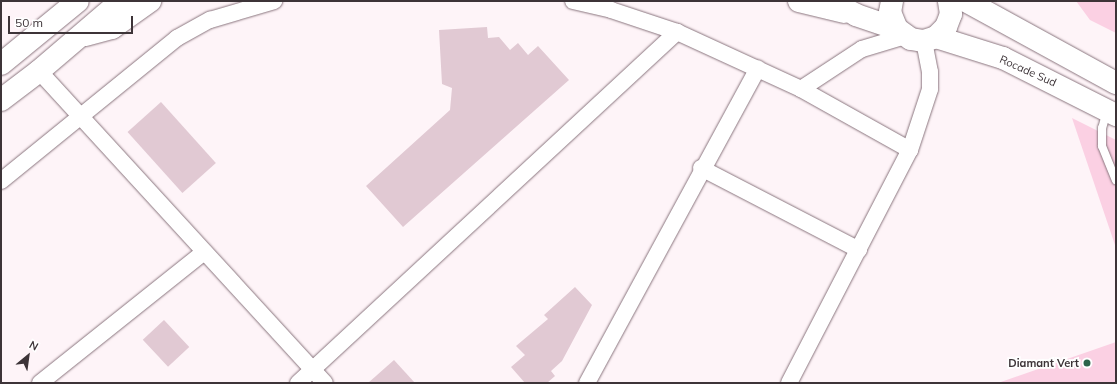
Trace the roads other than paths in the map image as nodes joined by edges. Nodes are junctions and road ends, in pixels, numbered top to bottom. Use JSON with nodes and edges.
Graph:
{"nodes":[{"id":1,"x":78,"y":1,"type":"edge"},
{"id":2,"x":120,"y":1,"type":"edge"},
{"id":3,"x":150,"y":1,"type":"edge"},
{"id":4,"x":274,"y":1,"type":"edge"},
{"id":5,"x":572,"y":1,"type":"edge"},
{"id":6,"x":799,"y":1,"type":"edge"},
{"id":7,"x":830,"y":1,"type":"edge"},
{"id":8,"x":892,"y":1,"type":"edge"},
{"id":9,"x":949,"y":1,"type":"edge"},
{"id":10,"x":966,"y":1,"type":"edge"},
{"id":11,"x":856,"y":15,"type":"junction"},
{"id":12,"x":677,"y":32,"type":"junction"},
{"id":13,"x":80,"y":36,"type":"junction"},
{"id":14,"x":915,"y":36,"type":"junction"},
{"id":15,"x":1,"y":64,"type":"edge"},
{"id":16,"x":758,"y":68,"type":"junction"},
{"id":17,"x":39,"y":71,"type":"junction"},
{"id":18,"x":1116,"y":83,"type":"edge"},
{"id":19,"x":801,"y":90,"type":"junction"},
{"id":20,"x":1,"y":100,"type":"edge"},
{"id":21,"x":1112,"y":112,"type":"edge"},
{"id":22,"x":79,"y":117,"type":"junction"},
{"id":23,"x":910,"y":150,"type":"junction"},
{"id":24,"x":701,"y":168,"type":"junction"},
{"id":25,"x":1116,"y":180,"type":"edge"},
{"id":26,"x":1,"y":181,"type":"edge"},
{"id":27,"x":859,"y":250,"type":"junction"},
{"id":28,"x":204,"y":252,"type":"junction"},
{"id":29,"x":312,"y":369,"type":"junction"},
{"id":30,"x":40,"y":383,"type":"edge"},
{"id":31,"x":298,"y":383,"type":"edge"},
{"id":32,"x":326,"y":383,"type":"edge"},
{"id":33,"x":587,"y":383,"type":"edge"},
{"id":34,"x":789,"y":383,"type":"edge"}],
"edges":[{"from":1,"to":15,"type":"highway"},
{"from":2,"to":13,"type":"highway"},
{"from":3,"to":13,"type":"highway"},
{"from":4,"to":22,"type":"street"},
{"from":5,"to":12,"type":"street"},
{"from":6,"to":11,"type":"highway"},
{"from":7,"to":11,"type":"highway","name":"Rocade Sud"},
{"from":8,"to":14,"type":"highway"},
{"from":9,"to":14,"type":"highway"},
{"from":10,"to":18,"type":"highway"},
{"from":11,"to":14,"type":"highway","name":"Rocade Sud"},
{"from":12,"to":16,"type":"street"},
{"from":12,"to":29,"type":"street"},
{"from":13,"to":17,"type":"highway"},
{"from":14,"to":19,"type":"street"},
{"from":14,"to":21,"type":"highway","name":"Rocade Sud"},
{"from":14,"to":23,"type":"street"},
{"from":16,"to":19,"type":"street"},
{"from":16,"to":24,"type":"street"},
{"from":17,"to":20,"type":"highway"},
{"from":17,"to":22,"type":"street"},
{"from":19,"to":23,"type":"street"},
{"from":21,"to":25,"type":"lane"},
{"from":22,"to":26,"type":"street"},
{"from":22,"to":28,"type":"street"},
{"from":23,"to":27,"type":"street"},
{"from":24,"to":27,"type":"street"},
{"from":24,"to":33,"type":"street"},
{"from":27,"to":34,"type":"street"},
{"from":28,"to":29,"type":"street"},
{"from":28,"to":30,"type":"street"},
{"from":29,"to":31,"type":"street"},
{"from":29,"to":32,"type":"street"}]}
